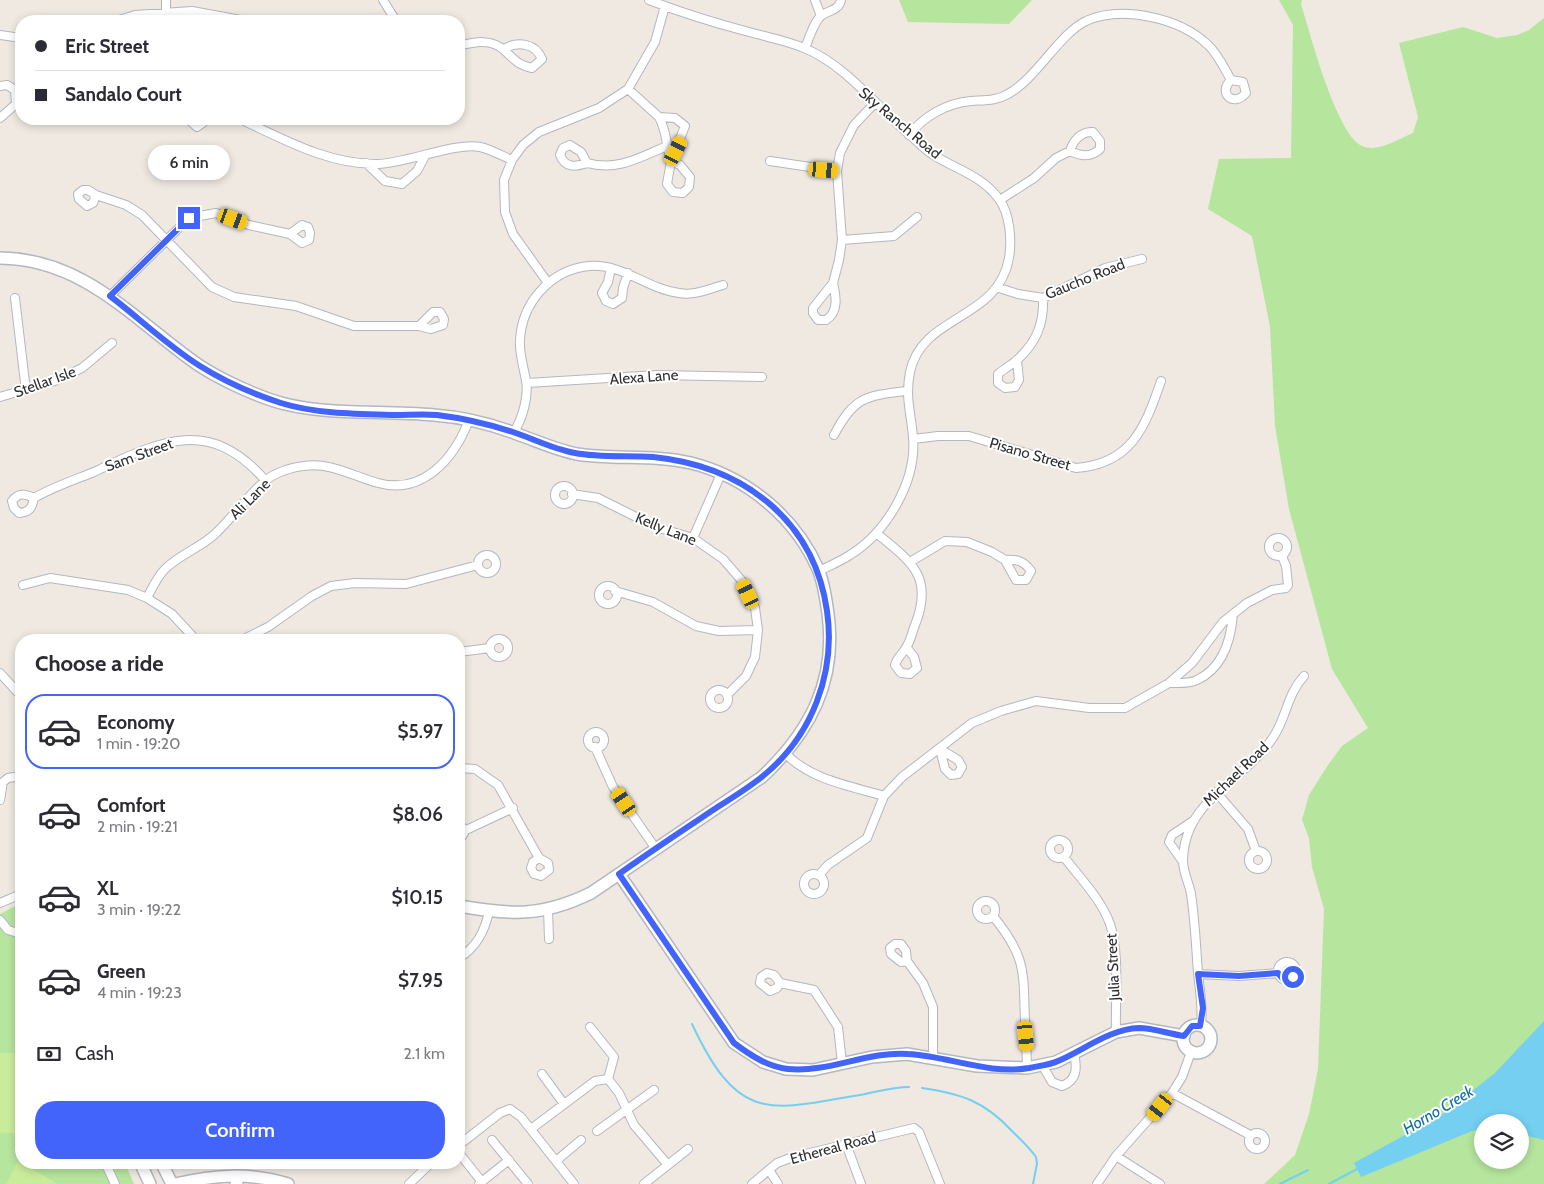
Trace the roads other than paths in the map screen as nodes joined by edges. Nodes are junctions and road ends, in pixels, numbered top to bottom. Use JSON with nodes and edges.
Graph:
{"nodes":[{"id":1,"x":166,"y":0,"type":"edge"},
{"id":2,"x":383,"y":0,"type":"edge"},
{"id":3,"x":650,"y":0,"type":"edge"},
{"id":4,"x":815,"y":0,"type":"edge"},
{"id":5,"x":841,"y":0,"type":"edge"},
{"id":6,"x":665,"y":6,"type":"junction"},
{"id":7,"x":166,"y":12,"type":"junction"},
{"id":8,"x":132,"y":15,"type":"edge"},
{"id":9,"x":210,"y":15,"type":"edge"},
{"id":10,"x":392,"y":15,"type":"edge"},
{"id":11,"x":821,"y":16,"type":"junction"},
{"id":12,"x":0,"y":35,"type":"edge"},
{"id":13,"x":15,"y":37,"type":"edge"},
{"id":14,"x":465,"y":45,"type":"edge"},
{"id":15,"x":805,"y":48,"type":"junction"},
{"id":16,"x":504,"y":50,"type":"junction"},
{"id":17,"x":1231,"y":80,"type":"dead end"},
{"id":18,"x":0,"y":86,"type":"edge"},
{"id":19,"x":628,"y":89,"type":"junction"},
{"id":20,"x":15,"y":90,"type":"edge"},
{"id":21,"x":874,"y":103,"type":"junction"},
{"id":22,"x":15,"y":105,"type":"edge"},
{"id":23,"x":1,"y":114,"type":"edge"},
{"id":24,"x":659,"y":117,"type":"junction"},
{"id":25,"x":252,"y":125,"type":"edge"},
{"id":26,"x":909,"y":135,"type":"junction"},
{"id":27,"x":666,"y":146,"type":"junction"},
{"id":28,"x":1070,"y":151,"type":"dead end"},
{"id":29,"x":426,"y":156,"type":"junction"},
{"id":30,"x":512,"y":160,"type":"junction"},
{"id":31,"x":770,"y":161,"type":"dead end"},
{"id":32,"x":587,"y":162,"type":"dead end"},
{"id":33,"x":366,"y":163,"type":"junction"},
{"id":34,"x":837,"y":171,"type":"junction"},
{"id":35,"x":96,"y":195,"type":"dead end"},
{"id":36,"x":1000,"y":200,"type":"junction"},
{"id":37,"x":917,"y":217,"type":"dead end"},
{"id":38,"x":290,"y":234,"type":"dead end"},
{"id":39,"x":165,"y":239,"type":"junction"},
{"id":40,"x":842,"y":240,"type":"junction"},
{"id":41,"x":0,"y":258,"type":"edge"},
{"id":42,"x":1142,"y":259,"type":"dead end"},
{"id":43,"x":611,"y":268,"type":"junction"},
{"id":44,"x":628,"y":273,"type":"junction"},
{"id":45,"x":548,"y":283,"type":"junction"},
{"id":46,"x":833,"y":283,"type":"junction"},
{"id":47,"x":723,"y":285,"type":"dead end"},
{"id":48,"x":999,"y":288,"type":"junction"},
{"id":49,"x":110,"y":296,"type":"junction"},
{"id":50,"x":16,"y":298,"type":"dead end"},
{"id":51,"x":1043,"y":298,"type":"junction"},
{"id":52,"x":419,"y":326,"type":"dead end"},
{"id":53,"x":112,"y":343,"type":"dead end"},
{"id":54,"x":1017,"y":360,"type":"dead end"},
{"id":55,"x":762,"y":377,"type":"dead end"},
{"id":56,"x":1161,"y":382,"type":"dead end"},
{"id":57,"x":526,"y":383,"type":"junction"},
{"id":58,"x":26,"y":391,"type":"junction"},
{"id":59,"x":906,"y":391,"type":"junction"},
{"id":60,"x":0,"y":397,"type":"edge"},
{"id":61,"x":468,"y":420,"type":"junction"},
{"id":62,"x":514,"y":432,"type":"junction"},
{"id":63,"x":834,"y":435,"type":"dead end"},
{"id":64,"x":913,"y":439,"type":"junction"},
{"id":65,"x":722,"y":474,"type":"junction"},
{"id":66,"x":265,"y":480,"type":"junction"},
{"id":67,"x":572,"y":494,"type":"dead end"},
{"id":68,"x":34,"y":498,"type":"dead end"},
{"id":69,"x":876,"y":533,"type":"junction"},
{"id":70,"x":693,"y":538,"type":"junction"},
{"id":71,"x":1282,"y":556,"type":"dead end"},
{"id":72,"x":1005,"y":560,"type":"dead end"},
{"id":73,"x":910,"y":562,"type":"junction"},
{"id":74,"x":478,"y":564,"type":"dead end"},
{"id":75,"x":819,"y":571,"type":"junction"},
{"id":76,"x":23,"y":585,"type":"dead end"},
{"id":77,"x":615,"y":591,"type":"dead end"},
{"id":78,"x":147,"y":598,"type":"junction"},
{"id":79,"x":1233,"y":614,"type":"junction"},
{"id":80,"x":758,"y":630,"type":"junction"},
{"id":81,"x":190,"y":634,"type":"edge"},
{"id":82,"x":254,"y":634,"type":"edge"},
{"id":83,"x":490,"y":648,"type":"dead end"},
{"id":84,"x":907,"y":648,"type":"dead end"},
{"id":85,"x":465,"y":651,"type":"edge"},
{"id":86,"x":0,"y":673,"type":"edge"},
{"id":87,"x":1304,"y":676,"type":"dead end"},
{"id":88,"x":1169,"y":683,"type":"junction"},
{"id":89,"x":15,"y":686,"type":"edge"},
{"id":90,"x":727,"y":695,"type":"dead end"},
{"id":91,"x":595,"y":748,"type":"dead end"},
{"id":92,"x":786,"y":754,"type":"junction"},
{"id":93,"x":465,"y":768,"type":"edge"},
{"id":94,"x":15,"y":777,"type":"edge"},
{"id":95,"x":1216,"y":792,"type":"junction"},
{"id":96,"x":884,"y":796,"type":"junction"},
{"id":97,"x":0,"y":800,"type":"edge"},
{"id":98,"x":513,"y":808,"type":"junction"},
{"id":99,"x":1195,"y":820,"type":"junction"},
{"id":100,"x":465,"y":826,"type":"edge"},
{"id":101,"x":656,"y":849,"type":"junction"},
{"id":102,"x":1256,"y":851,"type":"dead end"},
{"id":103,"x":1064,"y":857,"type":"dead end"},
{"id":104,"x":539,"y":858,"type":"dead end"},
{"id":105,"x":1183,"y":862,"type":"junction"},
{"id":106,"x":619,"y":874,"type":"junction"},
{"id":107,"x":819,"y":875,"type":"dead end"},
{"id":108,"x":15,"y":897,"type":"edge"},
{"id":109,"x":0,"y":903,"type":"edge"},
{"id":110,"x":465,"y":907,"type":"edge"},
{"id":111,"x":548,"y":909,"type":"junction"},
{"id":112,"x":490,"y":911,"type":"junction"},
{"id":113,"x":993,"y":916,"type":"dead end"},
{"id":114,"x":0,"y":920,"type":"edge"},
{"id":115,"x":15,"y":932,"type":"edge"},
{"id":116,"x":549,"y":939,"type":"dead end"},
{"id":117,"x":465,"y":953,"type":"edge"},
{"id":118,"x":907,"y":961,"type":"dead end"},
{"id":119,"x":1278,"y":973,"type":"dead end"},
{"id":120,"x":1198,"y":974,"type":"junction"},
{"id":121,"x":780,"y":983,"type":"dead end"},
{"id":122,"x":590,"y":1026,"type":"dead end"},
{"id":123,"x":1200,"y":1026,"type":"junction"},
{"id":124,"x":1116,"y":1032,"type":"junction"},
{"id":125,"x":1184,"y":1036,"type":"junction"},
{"id":126,"x":1191,"y":1052,"type":"junction"},
{"id":127,"x":1074,"y":1053,"type":"junction"},
{"id":128,"x":933,"y":1057,"type":"junction"},
{"id":129,"x":842,"y":1062,"type":"junction"},
{"id":130,"x":1042,"y":1065,"type":"junction"},
{"id":131,"x":1027,"y":1068,"type":"junction"},
{"id":132,"x":542,"y":1074,"type":"dead end"},
{"id":133,"x":608,"y":1079,"type":"junction"},
{"id":134,"x":654,"y":1090,"type":"dead end"},
{"id":135,"x":1172,"y":1093,"type":"junction"},
{"id":136,"x":564,"y":1104,"type":"junction"},
{"id":137,"x":626,"y":1110,"type":"junction"},
{"id":138,"x":531,"y":1129,"type":"junction"},
{"id":139,"x":597,"y":1131,"type":"dead end"},
{"id":140,"x":1250,"y":1135,"type":"dead end"},
{"id":141,"x":465,"y":1140,"type":"edge"},
{"id":142,"x":492,"y":1140,"type":"dead end"},
{"id":143,"x":582,"y":1140,"type":"dead end"},
{"id":144,"x":846,"y":1144,"type":"junction"},
{"id":145,"x":688,"y":1149,"type":"dead end"},
{"id":146,"x":1116,"y":1156,"type":"junction"},
{"id":147,"x":509,"y":1160,"type":"junction"},
{"id":148,"x":465,"y":1161,"type":"edge"},
{"id":149,"x":556,"y":1161,"type":"junction"},
{"id":150,"x":668,"y":1165,"type":"junction"},
{"id":151,"x":108,"y":1169,"type":"edge"},
{"id":152,"x":143,"y":1169,"type":"edge"},
{"id":153,"x":165,"y":1169,"type":"edge"},
{"id":154,"x":425,"y":1169,"type":"edge"},
{"id":155,"x":769,"y":1170,"type":"junction"},
{"id":156,"x":481,"y":1183,"type":"edge"},
{"id":157,"x":115,"y":1184,"type":"edge"},
{"id":158,"x":150,"y":1184,"type":"edge"},
{"id":159,"x":174,"y":1184,"type":"edge"},
{"id":160,"x":288,"y":1184,"type":"edge"},
{"id":161,"x":409,"y":1184,"type":"edge"},
{"id":162,"x":528,"y":1184,"type":"edge"},
{"id":163,"x":574,"y":1184,"type":"edge"},
{"id":164,"x":644,"y":1184,"type":"edge"},
{"id":165,"x":752,"y":1184,"type":"edge"},
{"id":166,"x":778,"y":1184,"type":"edge"},
{"id":167,"x":861,"y":1184,"type":"edge"},
{"id":168,"x":940,"y":1184,"type":"edge"},
{"id":169,"x":1096,"y":1184,"type":"edge"},
{"id":170,"x":1160,"y":1184,"type":"edge"}],
"edges":[{"from":1,"to":7,"type":"street"},
{"from":2,"to":10,"type":"street"},
{"from":3,"to":6,"type":"street","name":"Sky Ranch Road"},
{"from":4,"to":11,"type":"street"},
{"from":5,"to":11,"type":"street"},
{"from":6,"to":15,"type":"street","name":"Sky Ranch Road"},
{"from":6,"to":19,"type":"street"},
{"from":7,"to":8,"type":"street"},
{"from":7,"to":9,"type":"street"},
{"from":11,"to":15,"type":"street"},
{"from":12,"to":13,"type":"street"},
{"from":14,"to":16,"type":"street"},
{"from":15,"to":21,"type":"street","name":"Sky Ranch Road"},
{"from":16,"to":16,"type":"street"},
{"from":17,"to":26,"type":"street"},
{"from":18,"to":20,"type":"street"},
{"from":19,"to":24,"type":"street"},
{"from":19,"to":30,"type":"street"},
{"from":21,"to":26,"type":"street","name":"Sky Ranch Road"},
{"from":21,"to":34,"type":"street"},
{"from":22,"to":23,"type":"street"},
{"from":24,"to":27,"type":"street"},
{"from":24,"to":27,"type":"street"},
{"from":25,"to":33,"type":"street"},
{"from":26,"to":36,"type":"street","name":"Sky Ranch Road"},
{"from":27,"to":32,"type":"street"},
{"from":28,"to":36,"type":"street"},
{"from":29,"to":30,"type":"street"},
{"from":29,"to":33,"type":"street"},
{"from":29,"to":33,"type":"street"},
{"from":30,"to":45,"type":"street"},
{"from":31,"to":34,"type":"street"},
{"from":34,"to":40,"type":"street"},
{"from":35,"to":39,"type":"street"},
{"from":36,"to":48,"type":"street","name":"Sky Ranch Road"},
{"from":37,"to":40,"type":"street"},
{"from":38,"to":39,"type":"street"},
{"from":39,"to":49,"type":"street"},
{"from":39,"to":52,"type":"street"},
{"from":40,"to":46,"type":"street"},
{"from":41,"to":49,"type":"street"},
{"from":42,"to":51,"type":"street","name":"Gaucho Road"},
{"from":43,"to":44,"type":"street"},
{"from":43,"to":44,"type":"street"},
{"from":43,"to":45,"type":"street"},
{"from":44,"to":47,"type":"street"},
{"from":45,"to":57,"type":"street"},
{"from":46,"to":46,"type":"street"},
{"from":48,"to":51,"type":"street","name":"Gaucho Road"},
{"from":48,"to":59,"type":"street","name":"Sky Ranch Road"},
{"from":49,"to":61,"type":"street"},
{"from":50,"to":58,"type":"street"},
{"from":51,"to":54,"type":"street"},
{"from":53,"to":58,"type":"street","name":"Stellar Isle"},
{"from":55,"to":57,"type":"street","name":"Alexa Lane"},
{"from":56,"to":64,"type":"street","name":"Pisano Street"},
{"from":57,"to":62,"type":"street"},
{"from":58,"to":60,"type":"street","name":"Stellar Isle"},
{"from":59,"to":63,"type":"street"},
{"from":59,"to":64,"type":"street","name":"Sky Ranch Road"},
{"from":61,"to":62,"type":"street"},
{"from":61,"to":66,"type":"street","name":"Ali Lane"},
{"from":62,"to":65,"type":"street"},
{"from":64,"to":69,"type":"street","name":"Sky Ranch Road"},
{"from":65,"to":70,"type":"street"},
{"from":65,"to":75,"type":"street"},
{"from":66,"to":68,"type":"street","name":"Sam Street"},
{"from":66,"to":78,"type":"street","name":"Ali Lane"},
{"from":67,"to":70,"type":"street","name":"Kelly Lane"},
{"from":69,"to":73,"type":"street"},
{"from":69,"to":75,"type":"street","name":"Sky Ranch Road"},
{"from":70,"to":80,"type":"street","name":"Kelly Lane"},
{"from":71,"to":79,"type":"street"},
{"from":72,"to":73,"type":"street"},
{"from":73,"to":84,"type":"street"},
{"from":74,"to":82,"type":"street"},
{"from":75,"to":92,"type":"street"},
{"from":76,"to":78,"type":"street"},
{"from":77,"to":80,"type":"street"},
{"from":78,"to":81,"type":"street"},
{"from":79,"to":88,"type":"street"},
{"from":79,"to":88,"type":"street"},
{"from":80,"to":90,"type":"street","name":"Kelly Lane"},
{"from":83,"to":85,"type":"street"},
{"from":86,"to":89,"type":"street"},
{"from":87,"to":95,"type":"street","name":"Michael Road"},
{"from":88,"to":96,"type":"street"},
{"from":91,"to":101,"type":"street"},
{"from":92,"to":96,"type":"street"},
{"from":92,"to":101,"type":"street"},
{"from":93,"to":98,"type":"street"},
{"from":94,"to":97,"type":"street"},
{"from":95,"to":99,"type":"street","name":"Michael Road"},
{"from":95,"to":102,"type":"street"},
{"from":96,"to":107,"type":"street"},
{"from":98,"to":100,"type":"street"},
{"from":98,"to":104,"type":"street"},
{"from":99,"to":105,"type":"street","name":"Michael Road"},
{"from":99,"to":105,"type":"street","name":"Michael Road"},
{"from":101,"to":106,"type":"street"},
{"from":103,"to":124,"type":"street","name":"Julia Street"},
{"from":105,"to":120,"type":"street","name":"Michael Road"},
{"from":106,"to":111,"type":"street"},
{"from":106,"to":129,"type":"street"},
{"from":108,"to":109,"type":"street"},
{"from":110,"to":112,"type":"street"},
{"from":111,"to":112,"type":"street"},
{"from":111,"to":116,"type":"street"},
{"from":112,"to":117,"type":"street"},
{"from":113,"to":131,"type":"street"},
{"from":114,"to":115,"type":"street"},
{"from":118,"to":128,"type":"street"},
{"from":119,"to":120,"type":"street"},
{"from":120,"to":123,"type":"street","name":"Michael Road"},
{"from":121,"to":129,"type":"street"},
{"from":122,"to":133,"type":"street"},
{"from":123,"to":125,"type":"street"},
{"from":123,"to":126,"type":"street"},
{"from":124,"to":125,"type":"street"},
{"from":124,"to":127,"type":"street"},
{"from":125,"to":126,"type":"street"},
{"from":126,"to":135,"type":"street"},
{"from":127,"to":130,"type":"street"},
{"from":127,"to":130,"type":"street"},
{"from":128,"to":129,"type":"street"},
{"from":128,"to":131,"type":"street"},
{"from":130,"to":131,"type":"street"},
{"from":132,"to":136,"type":"street"},
{"from":133,"to":136,"type":"street"},
{"from":133,"to":137,"type":"street"},
{"from":134,"to":137,"type":"street"},
{"from":135,"to":140,"type":"street"},
{"from":135,"to":146,"type":"street"},
{"from":136,"to":138,"type":"street"},
{"from":137,"to":139,"type":"street"},
{"from":137,"to":150,"type":"street"},
{"from":138,"to":141,"type":"street"},
{"from":138,"to":149,"type":"street"},
{"from":142,"to":147,"type":"street"},
{"from":143,"to":149,"type":"street"},
{"from":144,"to":155,"type":"street","name":"Ethereal Road"},
{"from":144,"to":167,"type":"street"},
{"from":144,"to":168,"type":"street","name":"Ethereal Road"},
{"from":145,"to":150,"type":"street"},
{"from":146,"to":169,"type":"street"},
{"from":146,"to":170,"type":"street"},
{"from":147,"to":156,"type":"street"},
{"from":147,"to":162,"type":"street"},
{"from":148,"to":156,"type":"street"},
{"from":149,"to":163,"type":"street"},
{"from":150,"to":164,"type":"street"},
{"from":151,"to":157,"type":"street"},
{"from":152,"to":158,"type":"street"},
{"from":153,"to":159,"type":"street"},
{"from":154,"to":161,"type":"street"},
{"from":155,"to":165,"type":"street","name":"Ethereal Road"},
{"from":155,"to":166,"type":"street"},
{"from":159,"to":160,"type":"street"}]}
